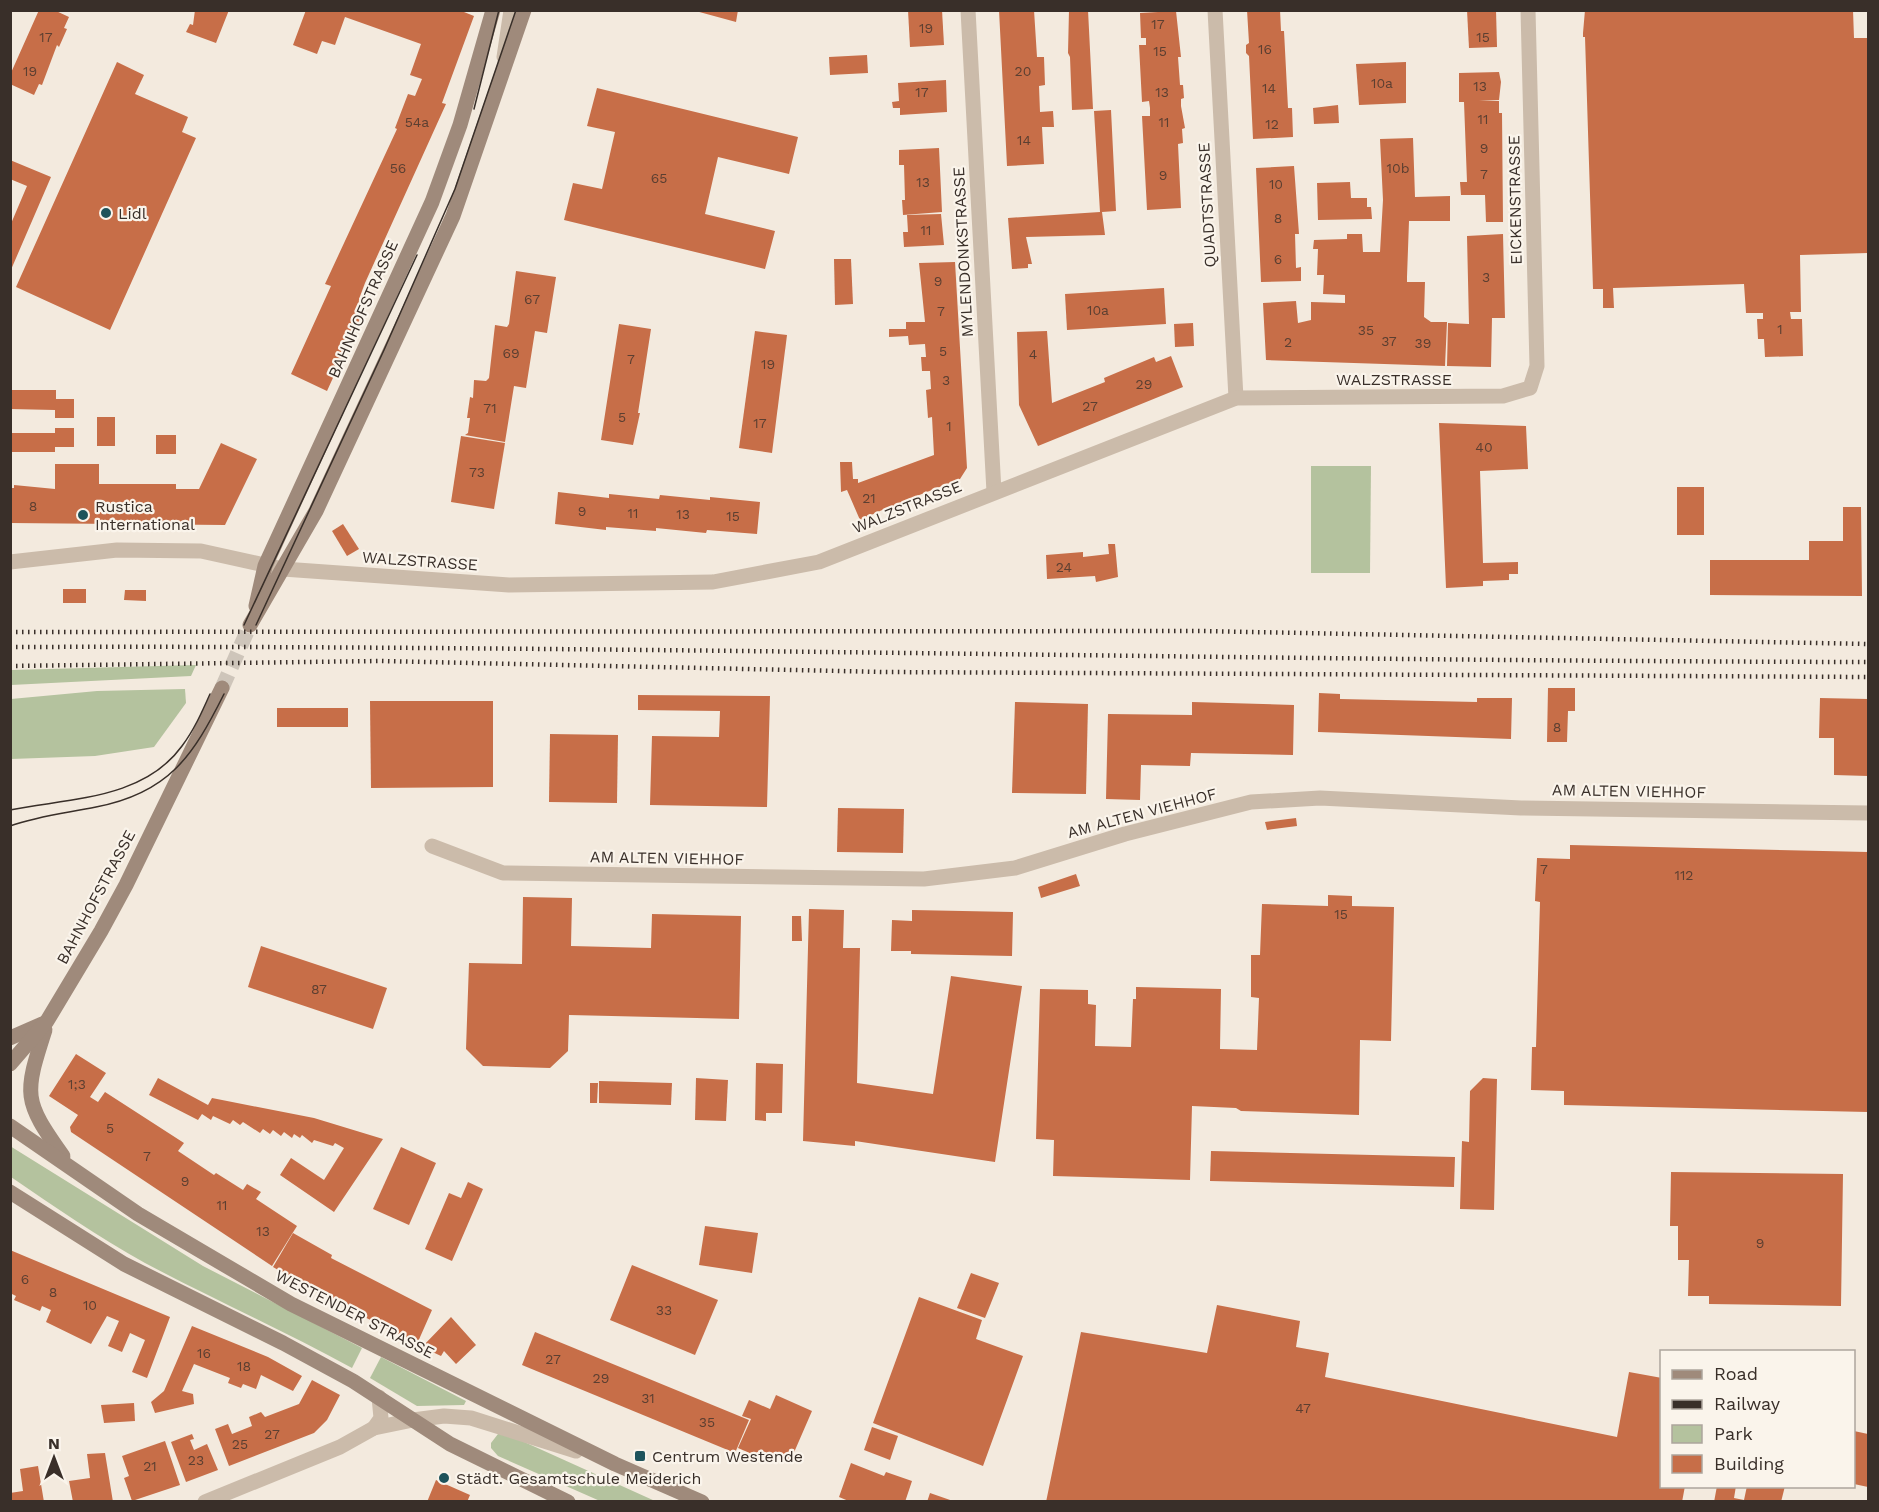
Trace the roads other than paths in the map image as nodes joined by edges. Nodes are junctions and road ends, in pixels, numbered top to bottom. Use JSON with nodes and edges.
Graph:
{"nodes":[{"id":1,"x":493,"y":10,"type":"edge"},
{"id":2,"x":511,"y":10,"type":"edge"},
{"id":3,"x":525,"y":10,"type":"edge"},
{"id":4,"x":968,"y":10,"type":"edge"},
{"id":5,"x":1215,"y":10,"type":"edge"},
{"id":6,"x":1528,"y":10,"type":"edge"},
{"id":7,"x":502,"y":78,"type":"junction"},
{"id":8,"x":1530,"y":388,"type":"joint"},
{"id":9,"x":1236,"y":398,"type":"junction"},
{"id":10,"x":994,"y":492,"type":"junction"},
{"id":11,"x":10,"y":562,"type":"edge"},
{"id":12,"x":265,"y":566,"type":"junction"},
{"id":13,"x":283,"y":569,"type":"junction"},
{"id":14,"x":222,"y":688,"type":"tunnel mouth"},
{"id":15,"x":1869,"y":813,"type":"edge"},
{"id":16,"x":432,"y":846,"type":"dead end"},
{"id":17,"x":47,"y":1021,"type":"junction"},
{"id":18,"x":10,"y":1038,"type":"edge"},
{"id":19,"x":10,"y":1064,"type":"edge"},
{"id":20,"x":10,"y":1126,"type":"edge"},
{"id":21,"x":68,"y":1164,"type":"junction"},
{"id":22,"x":10,"y":1192,"type":"edge"},
{"id":23,"x":379,"y":1397,"type":"junction"},
{"id":24,"x":413,"y":1420,"type":"junction"},
{"id":25,"x":374,"y":1428,"type":"junction"},
{"id":26,"x":615,"y":1464,"type":"junction"},
{"id":27,"x":205,"y":1502,"type":"edge"},
{"id":28,"x":568,"y":1502,"type":"edge"},
{"id":29,"x":702,"y":1502,"type":"edge"}],
"edges":[{"from":1,"to":12,"type":"main road","name":"BAHNHOFSTRASSE"},
{"from":2,"to":7,"type":"street","name":"BAHNHOFSTRASSE"},
{"from":3,"to":7,"type":"main road","name":"BAHNHOFSTRASSE"},
{"from":4,"to":10,"type":"street","name":"MYLENDONKSTRASSE"},
{"from":5,"to":9,"type":"street","name":"QUADTSTRASSE"},
{"from":6,"to":8,"type":"street","name":"EICKENSTRASSE"},
{"from":7,"to":13,"type":"main road","name":"BAHNHOFSTRASSE"},
{"from":8,"to":9,"type":"street","name":"WALZSTRASSE"},
{"from":9,"to":10,"type":"street","name":"WALZSTRASSE"},
{"from":10,"to":13,"type":"street","name":"WALZSTRASSE"},
{"from":11,"to":12,"type":"street","name":"WALZSTRASSE"},
{"from":12,"to":13,"type":"street","name":"WALZSTRASSE"},
{"from":12,"to":13,"type":"main road","name":"BAHNHOFSTRASSE"},
{"from":14,"to":17,"type":"main road","name":"BAHNHOFSTRASSE"},
{"from":15,"to":16,"type":"street","name":"AM ALTEN VIEHHOF"},
{"from":17,"to":18,"type":"main road"},
{"from":17,"to":19,"type":"main road","name":"BAHNHOFSTRASSE"},
{"from":17,"to":21,"type":"main road"},
{"from":20,"to":21,"type":"main road","name":"WESTENDER STRASSE"},
{"from":21,"to":26,"type":"main road","name":"WESTENDER STRASSE"},
{"from":22,"to":23,"type":"main road"},
{"from":23,"to":24,"type":"main road"},
{"from":23,"to":25,"type":"street"},
{"from":24,"to":25,"type":"street"},
{"from":24,"to":26,"type":"street"},
{"from":24,"to":28,"type":"main road"},
{"from":25,"to":27,"type":"street"},
{"from":26,"to":29,"type":"main road","name":"WESTENDER STRASSE"}]}
